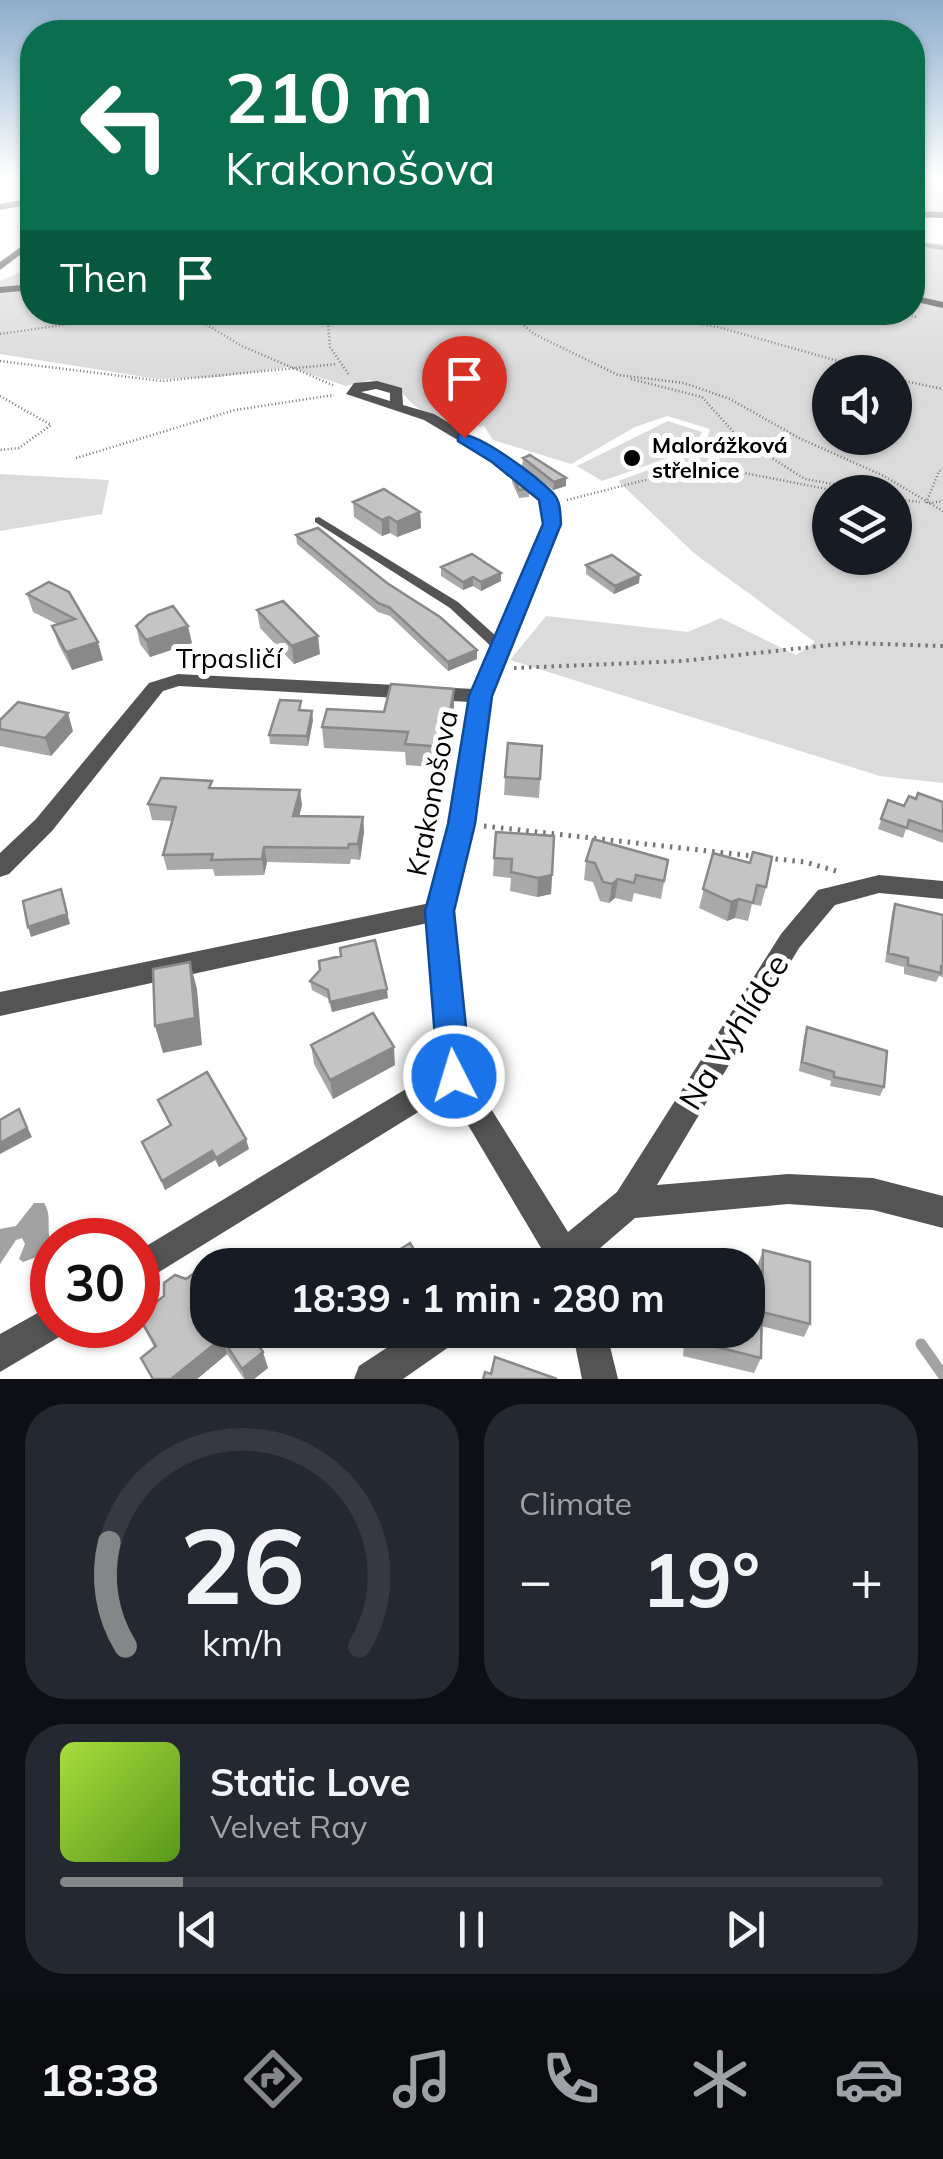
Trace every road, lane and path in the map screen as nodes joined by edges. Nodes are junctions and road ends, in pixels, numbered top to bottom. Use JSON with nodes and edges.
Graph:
{"nodes":[{"id":1,"x":79,"y":325,"type":"edge"},
{"id":2,"x":209,"y":325,"type":"edge"},
{"id":3,"x":327,"y":325,"type":"edge"},
{"id":4,"x":528,"y":325,"type":"edge"},
{"id":5,"x":698,"y":325,"type":"edge"},
{"id":6,"x":0,"y":334,"type":"edge"},
{"id":7,"x":820,"y":355,"type":"edge"},
{"id":8,"x":0,"y":360,"type":"edge"},
{"id":9,"x":336,"y":364,"type":"junction"},
{"id":10,"x":291,"y":370,"type":"junction"},
{"id":11,"x":618,"y":375,"type":"junction"},
{"id":12,"x":912,"y":383,"type":"edge"},
{"id":13,"x":943,"y":389,"type":"edge"},
{"id":14,"x":356,"y":390,"type":"junction"},
{"id":15,"x":0,"y":396,"type":"edge"},
{"id":16,"x":0,"y":450,"type":"edge"},
{"id":17,"x":76,"y":458,"type":"dead end"},
{"id":18,"x":943,"y":470,"type":"edge"},
{"id":19,"x":812,"y":479,"type":"edge"},
{"id":20,"x":812,"y":486,"type":"edge"},
{"id":21,"x":912,"y":501,"type":"edge"},
{"id":22,"x":943,"y":501,"type":"edge"},
{"id":23,"x":926,"y":503,"type":"junction"},
{"id":24,"x":551,"y":504,"type":"junction"},
{"id":25,"x":943,"y":512,"type":"edge"},
{"id":26,"x":319,"y":520,"type":"dead end"},
{"id":27,"x":943,"y":646,"type":"edge"},
{"id":28,"x":497,"y":659,"type":"junction"},
{"id":29,"x":481,"y":696,"type":"junction"},
{"id":30,"x":462,"y":824,"type":"junction"},
{"id":31,"x":0,"y":868,"type":"edge"},
{"id":32,"x":879,"y":884,"type":"junction"},
{"id":33,"x":943,"y":890,"type":"edge"},
{"id":34,"x":440,"y":911,"type":"junction"},
{"id":35,"x":0,"y":1004,"type":"edge"},
{"id":36,"x":454,"y":1076,"type":"junction"},
{"id":37,"x":628,"y":1204,"type":"junction"},
{"id":38,"x":943,"y":1212,"type":"edge"},
{"id":39,"x":556,"y":1248,"type":"edge"},
{"id":40,"x":579,"y":1248,"type":"edge"},
{"id":41,"x":160,"y":1256,"type":"edge"},
{"id":42,"x":30,"y":1336,"type":"edge"},
{"id":43,"x":418,"y":1348,"type":"edge"},
{"id":44,"x":593,"y":1348,"type":"edge"},
{"id":45,"x":0,"y":1354,"type":"edge"},
{"id":46,"x":372,"y":1379,"type":"edge"},
{"id":47,"x":600,"y":1379,"type":"edge"}],
"edges":[{"from":1,"to":6,"type":"path"},
{"from":2,"to":10,"type":"path"},
{"from":3,"to":9,"type":"path"},
{"from":4,"to":11,"type":"path"},
{"from":5,"to":7,"type":"path"},
{"from":8,"to":10,"type":"path"},
{"from":9,"to":10,"type":"path"},
{"from":9,"to":14,"type":"path"},
{"from":10,"to":14,"type":"path"},
{"from":11,"to":19,"type":"path"},
{"from":11,"to":23,"type":"path"},
{"from":12,"to":13,"type":"path"},
{"from":14,"to":17,"type":"path"},
{"from":14,"to":24,"type":"street"},
{"from":15,"to":16,"type":"path"},
{"from":18,"to":23,"type":"path"},
{"from":20,"to":24,"type":"path"},
{"from":21,"to":23,"type":"path"},
{"from":22,"to":23,"type":"path"},
{"from":23,"to":25,"type":"path"},
{"from":24,"to":28,"type":"street","name":"Krakonošova"},
{"from":26,"to":28,"type":"lane"},
{"from":27,"to":28,"type":"path"},
{"from":28,"to":29,"type":"street","name":"Krakonošova"},
{"from":29,"to":30,"type":"street","name":"Krakonošova"},
{"from":29,"to":31,"type":"street","name":"Trpasličí"},
{"from":30,"to":32,"type":"path"},
{"from":30,"to":34,"type":"street","name":"Krakonošova"},
{"from":32,"to":33,"type":"street","name":"Na Vyhlídce"},
{"from":32,"to":37,"type":"street","name":"Na Vyhlídce"},
{"from":34,"to":35,"type":"street"},
{"from":34,"to":36,"type":"street","name":"Krakonošova"},
{"from":36,"to":39,"type":"street","name":"Krakonošova"},
{"from":36,"to":41,"type":"street"},
{"from":37,"to":38,"type":"street"},
{"from":37,"to":40,"type":"street","name":"Na Vyhlídce"},
{"from":42,"to":45,"type":"street"},
{"from":43,"to":46,"type":"street"},
{"from":44,"to":47,"type":"street"}]}
